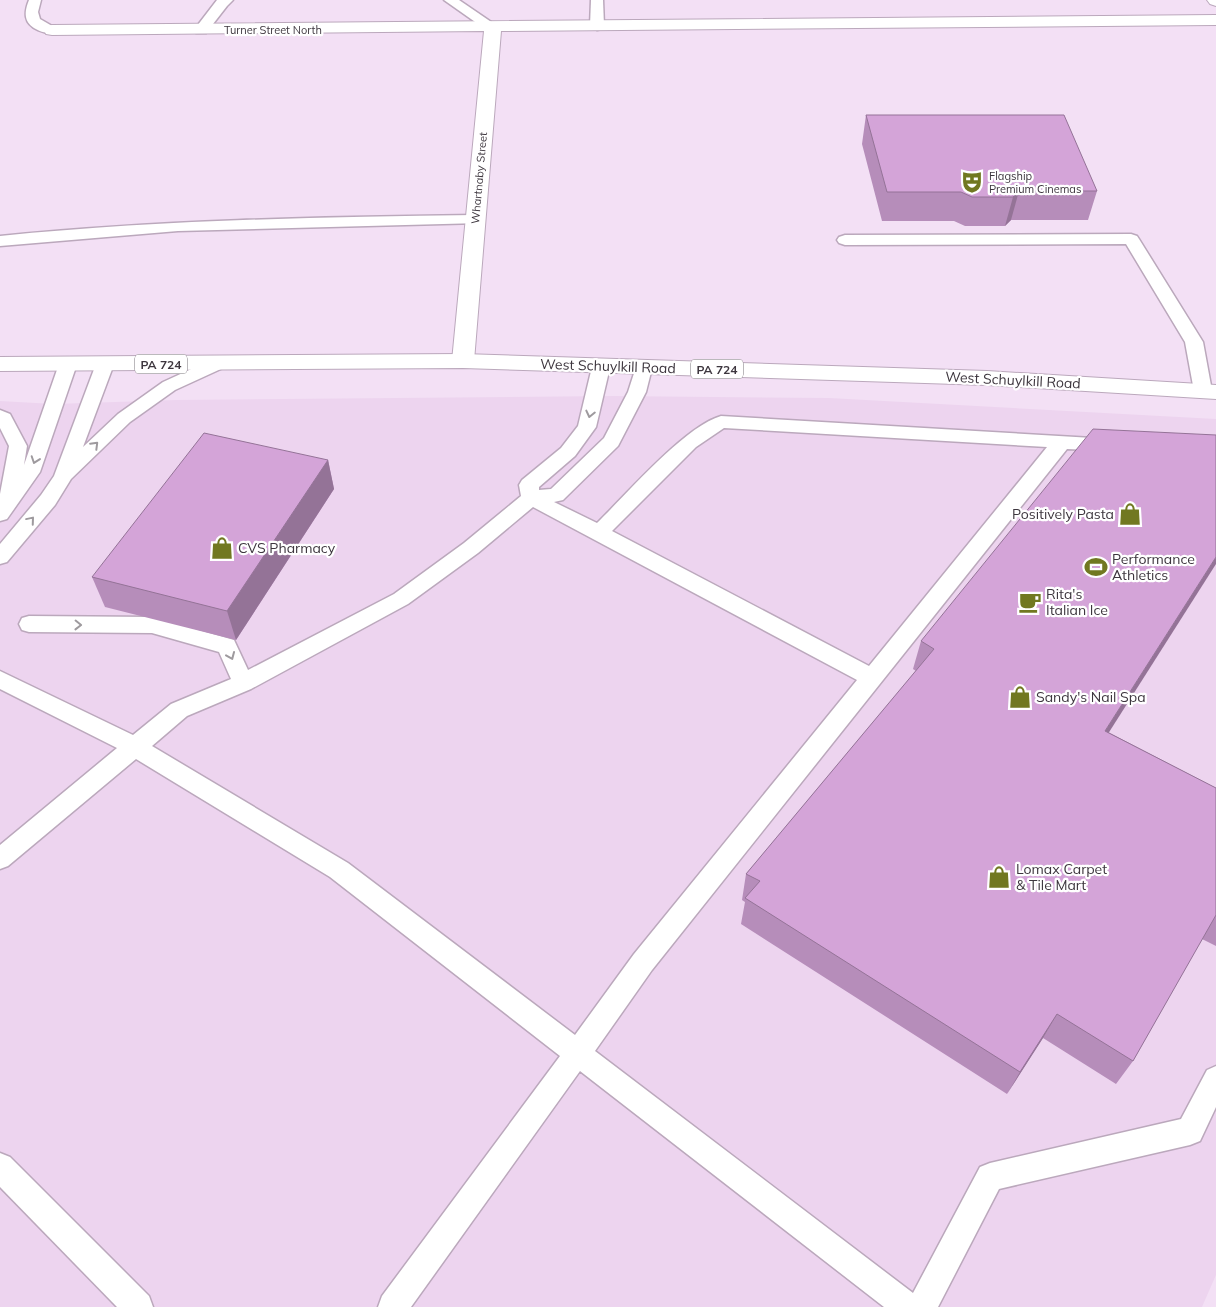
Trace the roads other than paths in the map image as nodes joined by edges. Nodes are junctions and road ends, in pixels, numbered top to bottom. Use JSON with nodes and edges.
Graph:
{"nodes":[{"id":1,"x":35,"y":0,"type":"edge"},
{"id":2,"x":227,"y":0,"type":"edge"},
{"id":3,"x":450,"y":0,"type":"edge"},
{"id":4,"x":597,"y":0,"type":"edge"},
{"id":5,"x":1216,"y":20,"type":"edge"},
{"id":6,"x":597,"y":26,"type":"junction"},
{"id":7,"x":493,"y":28,"type":"junction"},
{"id":8,"x":52,"y":30,"type":"joint"},
{"id":9,"x":202,"y":30,"type":"junction"},
{"id":10,"x":475,"y":220,"type":"junction"},
{"id":11,"x":845,"y":240,"type":"dead end"},
{"id":12,"x":0,"y":241,"type":"edge"},
{"id":13,"x":462,"y":361,"type":"junction"},
{"id":14,"x":0,"y":364,"type":"edge"},
{"id":15,"x":68,"y":364,"type":"junction"},
{"id":16,"x":105,"y":364,"type":"junction"},
{"id":17,"x":217,"y":364,"type":"junction"},
{"id":18,"x":601,"y":367,"type":"junction"},
{"id":19,"x":643,"y":368,"type":"junction"},
{"id":20,"x":1209,"y":391,"type":"edge"},
{"id":21,"x":0,"y":416,"type":"edge"},
{"id":22,"x":1062,"y":442,"type":"junction"},
{"id":23,"x":1129,"y":447,"type":"edge"},
{"id":24,"x":61,"y":480,"type":"junction"},
{"id":25,"x":531,"y":498,"type":"junction"},
{"id":26,"x":4,"y":510,"type":"edge"},
{"id":27,"x":599,"y":533,"type":"junction"},
{"id":28,"x":0,"y":557,"type":"edge"},
{"id":29,"x":29,"y":624,"type":"dead end"},
{"id":30,"x":872,"y":678,"type":"junction"},
{"id":31,"x":0,"y":679,"type":"edge"},
{"id":32,"x":243,"y":683,"type":"junction"},
{"id":33,"x":134,"y":746,"type":"junction"},
{"id":34,"x":0,"y":858,"type":"edge"},
{"id":35,"x":577,"y":1054,"type":"junction"},
{"id":36,"x":1216,"y":1079,"type":"edge"},
{"id":37,"x":0,"y":1167,"type":"edge"},
{"id":38,"x":138,"y":1307,"type":"edge"},
{"id":39,"x":393,"y":1307,"type":"edge"},
{"id":40,"x":908,"y":1307,"type":"edge"},
{"id":41,"x":922,"y":1307,"type":"edge"}],
"edges":[{"from":1,"to":8,"type":"lane"},
{"from":2,"to":9,"type":"lane"},
{"from":3,"to":7,"type":"lane"},
{"from":4,"to":6,"type":"lane"},
{"from":5,"to":6,"type":"street"},
{"from":6,"to":7,"type":"street"},
{"from":7,"to":9,"type":"street","name":"Turner Street North"},
{"from":7,"to":10,"type":"street","name":"Whartnaby Street"},
{"from":8,"to":9,"type":"street","name":"Turner Street North"},
{"from":10,"to":12,"type":"lane"},
{"from":10,"to":13,"type":"street","name":"Whartnaby Street"},
{"from":11,"to":20,"type":"lane"},
{"from":13,"to":17,"type":"street","name":"West Schuylkill Road","number":"PA 724"},
{"from":13,"to":18,"type":"street","name":"West Schuylkill Road","number":"PA 724"},
{"from":14,"to":15,"type":"street","name":"West Schuylkill Road","number":"PA 724"},
{"from":15,"to":16,"type":"street","name":"West Schuylkill Road","number":"PA 724"},
{"from":15,"to":26,"type":"lane","one_way":true},
{"from":16,"to":17,"type":"street","name":"West Schuylkill Road","number":"PA 724"},
{"from":16,"to":24,"type":"lane"},
{"from":24,"to":17,"type":"lane","one_way":true},
{"from":18,"to":19,"type":"street","name":"West Schuylkill Road","number":"PA 724"},
{"from":18,"to":25,"type":"lane","one_way":true},
{"from":19,"to":20,"type":"street","name":"West Schuylkill Road","number":"PA 724"},
{"from":19,"to":25,"type":"lane"},
{"from":21,"to":26,"type":"lane"},
{"from":22,"to":23,"type":"lane"},
{"from":22,"to":27,"type":"lane"},
{"from":22,"to":30,"type":"lane"},
{"from":28,"to":24,"type":"lane","one_way":true},
{"from":25,"to":27,"type":"lane"},
{"from":25,"to":32,"type":"lane"},
{"from":27,"to":30,"type":"lane"},
{"from":29,"to":32,"type":"lane","one_way":true},
{"from":30,"to":35,"type":"lane"},
{"from":31,"to":33,"type":"lane"},
{"from":32,"to":33,"type":"lane"},
{"from":33,"to":34,"type":"lane"},
{"from":33,"to":35,"type":"lane"},
{"from":35,"to":39,"type":"lane"},
{"from":35,"to":40,"type":"lane"},
{"from":36,"to":41,"type":"lane"},
{"from":37,"to":38,"type":"lane"}]}
